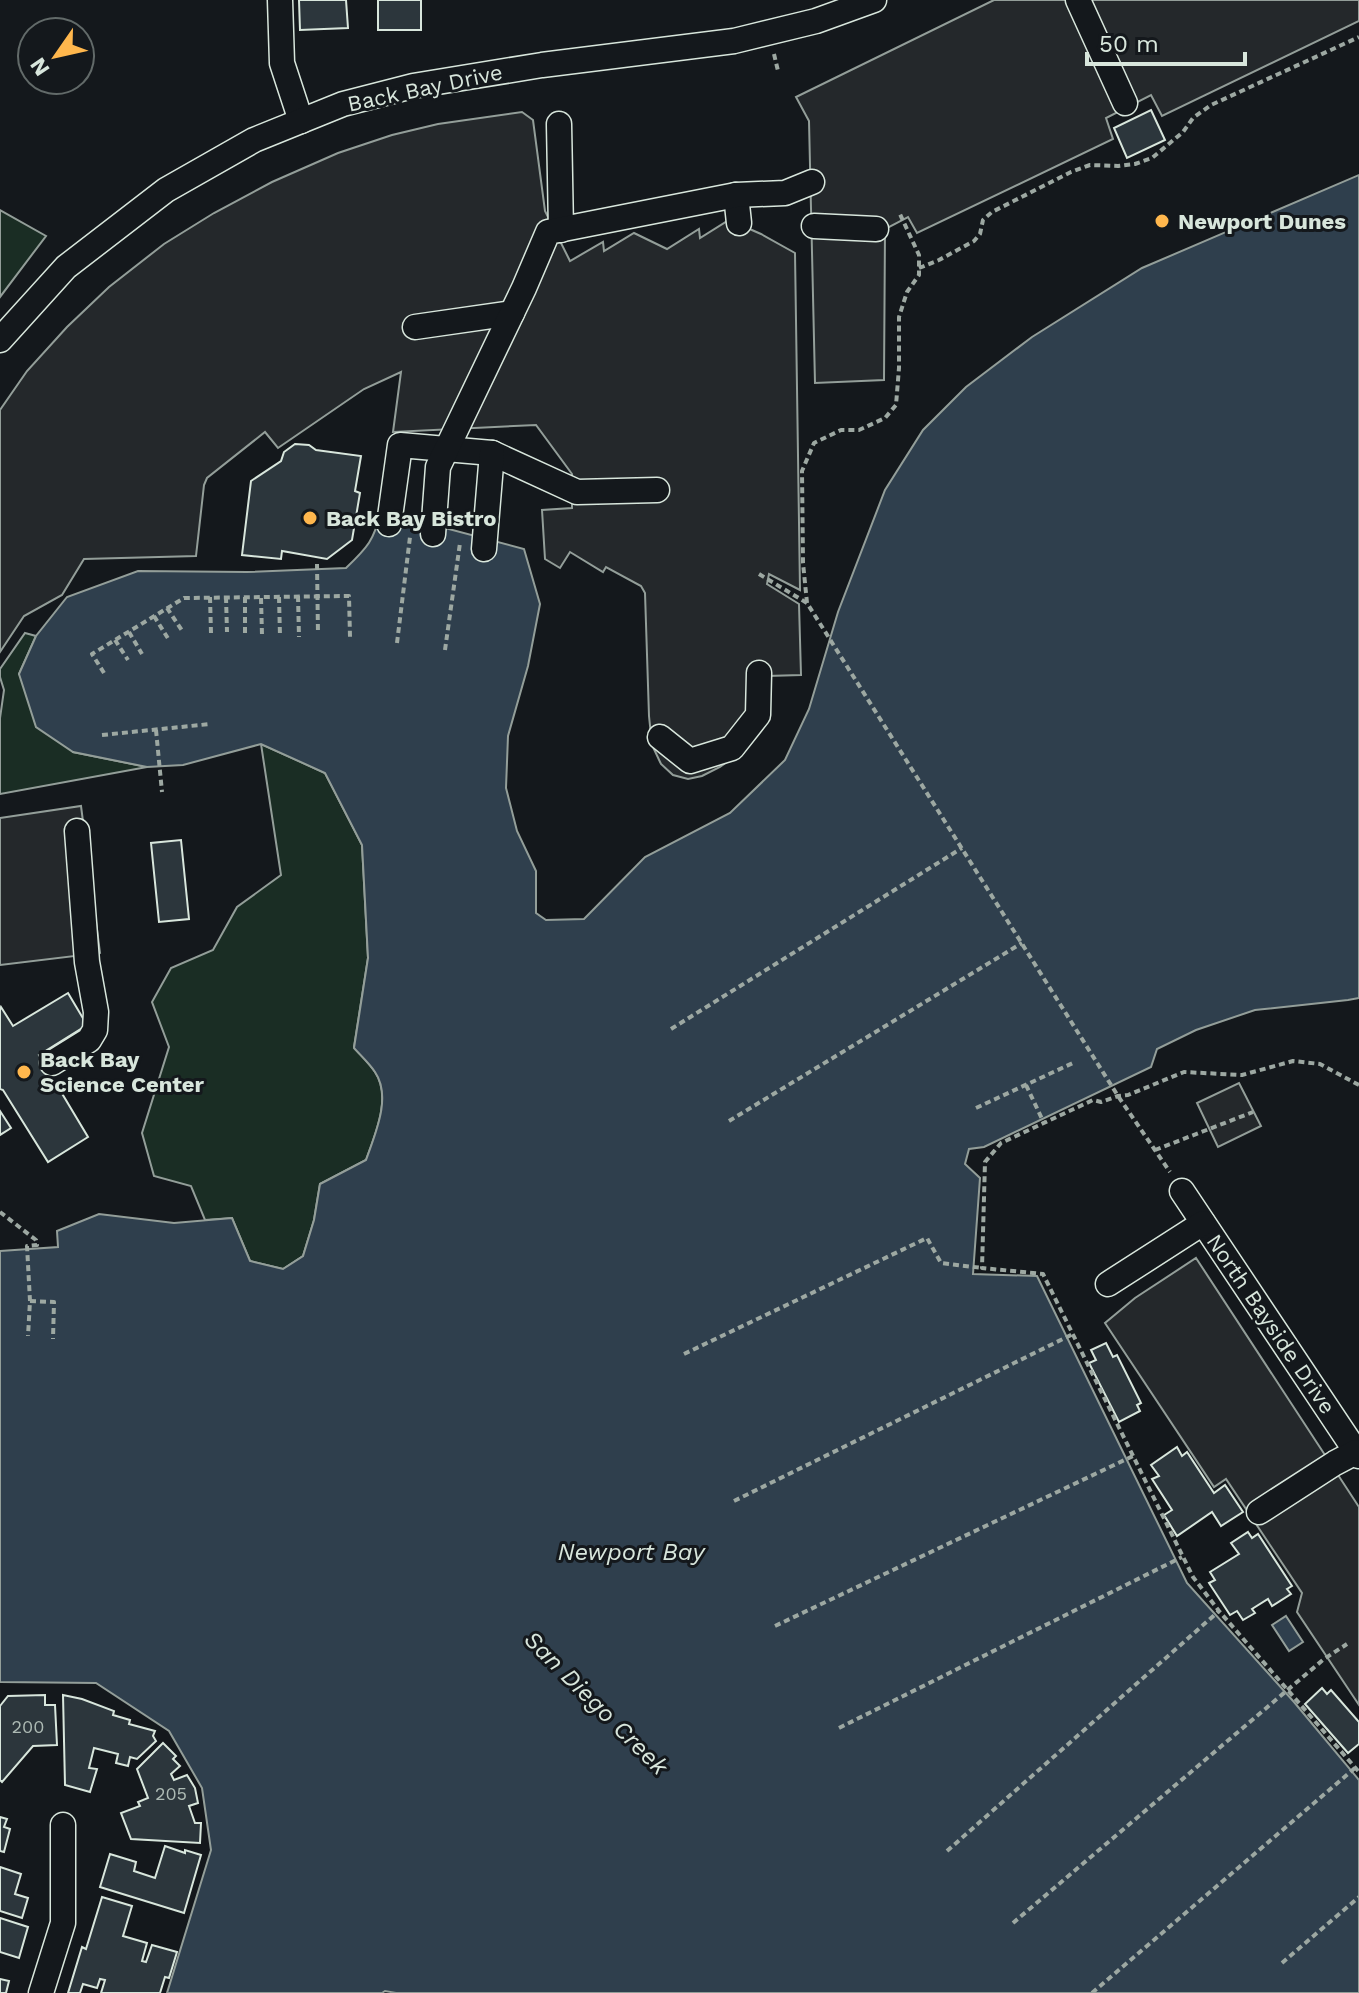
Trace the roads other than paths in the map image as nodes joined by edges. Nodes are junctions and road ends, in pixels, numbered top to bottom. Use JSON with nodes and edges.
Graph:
{"nodes":[{"id":1,"x":280,"y":0,"type":"edge"},
{"id":2,"x":874,"y":0,"type":"edge"},
{"id":3,"x":1078,"y":0,"type":"edge"},
{"id":4,"x":1125,"y":103,"type":"dead end"},
{"id":5,"x":301,"y":121,"type":"junction"},
{"id":6,"x":559,"y":124,"type":"dead end"},
{"id":7,"x":812,"y":182,"type":"dead end"},
{"id":8,"x":736,"y":195,"type":"junction"},
{"id":9,"x":739,"y":223,"type":"dead end"},
{"id":10,"x":814,"y":226,"type":"dead end"},
{"id":11,"x":876,"y":229,"type":"dead end"},
{"id":12,"x":561,"y":230,"type":"junction"},
{"id":13,"x":512,"y":313,"type":"junction"},
{"id":14,"x":415,"y":327,"type":"dead end"},
{"id":15,"x":0,"y":340,"type":"edge"},
{"id":16,"x":446,"y":449,"type":"junction"},
{"id":17,"x":492,"y":453,"type":"junction"},
{"id":18,"x":657,"y":490,"type":"dead end"},
{"id":19,"x":484,"y":549,"type":"dead end"},
{"id":20,"x":759,"y":673,"type":"dead end"},
{"id":21,"x":660,"y":737,"type":"dead end"},
{"id":22,"x":77,"y":831,"type":"dead end"},
{"id":23,"x":52,"y":1063,"type":"dead end"},
{"id":24,"x":1182,"y":1191,"type":"road end"},
{"id":25,"x":1203,"y":1223,"type":"junction"},
{"id":26,"x":1108,"y":1284,"type":"dead end"},
{"id":27,"x":1358,"y":1454,"type":"edge"},
{"id":28,"x":1259,"y":1512,"type":"dead end"},
{"id":29,"x":63,"y":1825,"type":"dead end"},
{"id":30,"x":41,"y":1993,"type":"edge"}],
"edges":[{"from":1,"to":5,"type":"street"},
{"from":2,"to":5,"type":"street","name":"Back Bay Drive"},
{"from":3,"to":4,"type":"street"},
{"from":5,"to":15,"type":"street","name":"Back Bay Drive"},
{"from":6,"to":12,"type":"street"},
{"from":7,"to":8,"type":"street"},
{"from":8,"to":9,"type":"street"},
{"from":8,"to":12,"type":"street"},
{"from":10,"to":11,"type":"street"},
{"from":12,"to":13,"type":"street"},
{"from":13,"to":14,"type":"street"},
{"from":13,"to":16,"type":"street"},
{"from":16,"to":16,"type":"street"},
{"from":16,"to":17,"type":"street"},
{"from":17,"to":18,"type":"street"},
{"from":17,"to":19,"type":"street"},
{"from":20,"to":21,"type":"street"},
{"from":22,"to":23,"type":"street"},
{"from":24,"to":25,"type":"street","name":"North Bayside Drive"},
{"from":25,"to":26,"type":"street"},
{"from":25,"to":27,"type":"street","name":"North Bayside Drive"},
{"from":27,"to":28,"type":"street"},
{"from":29,"to":30,"type":"street"}]}
